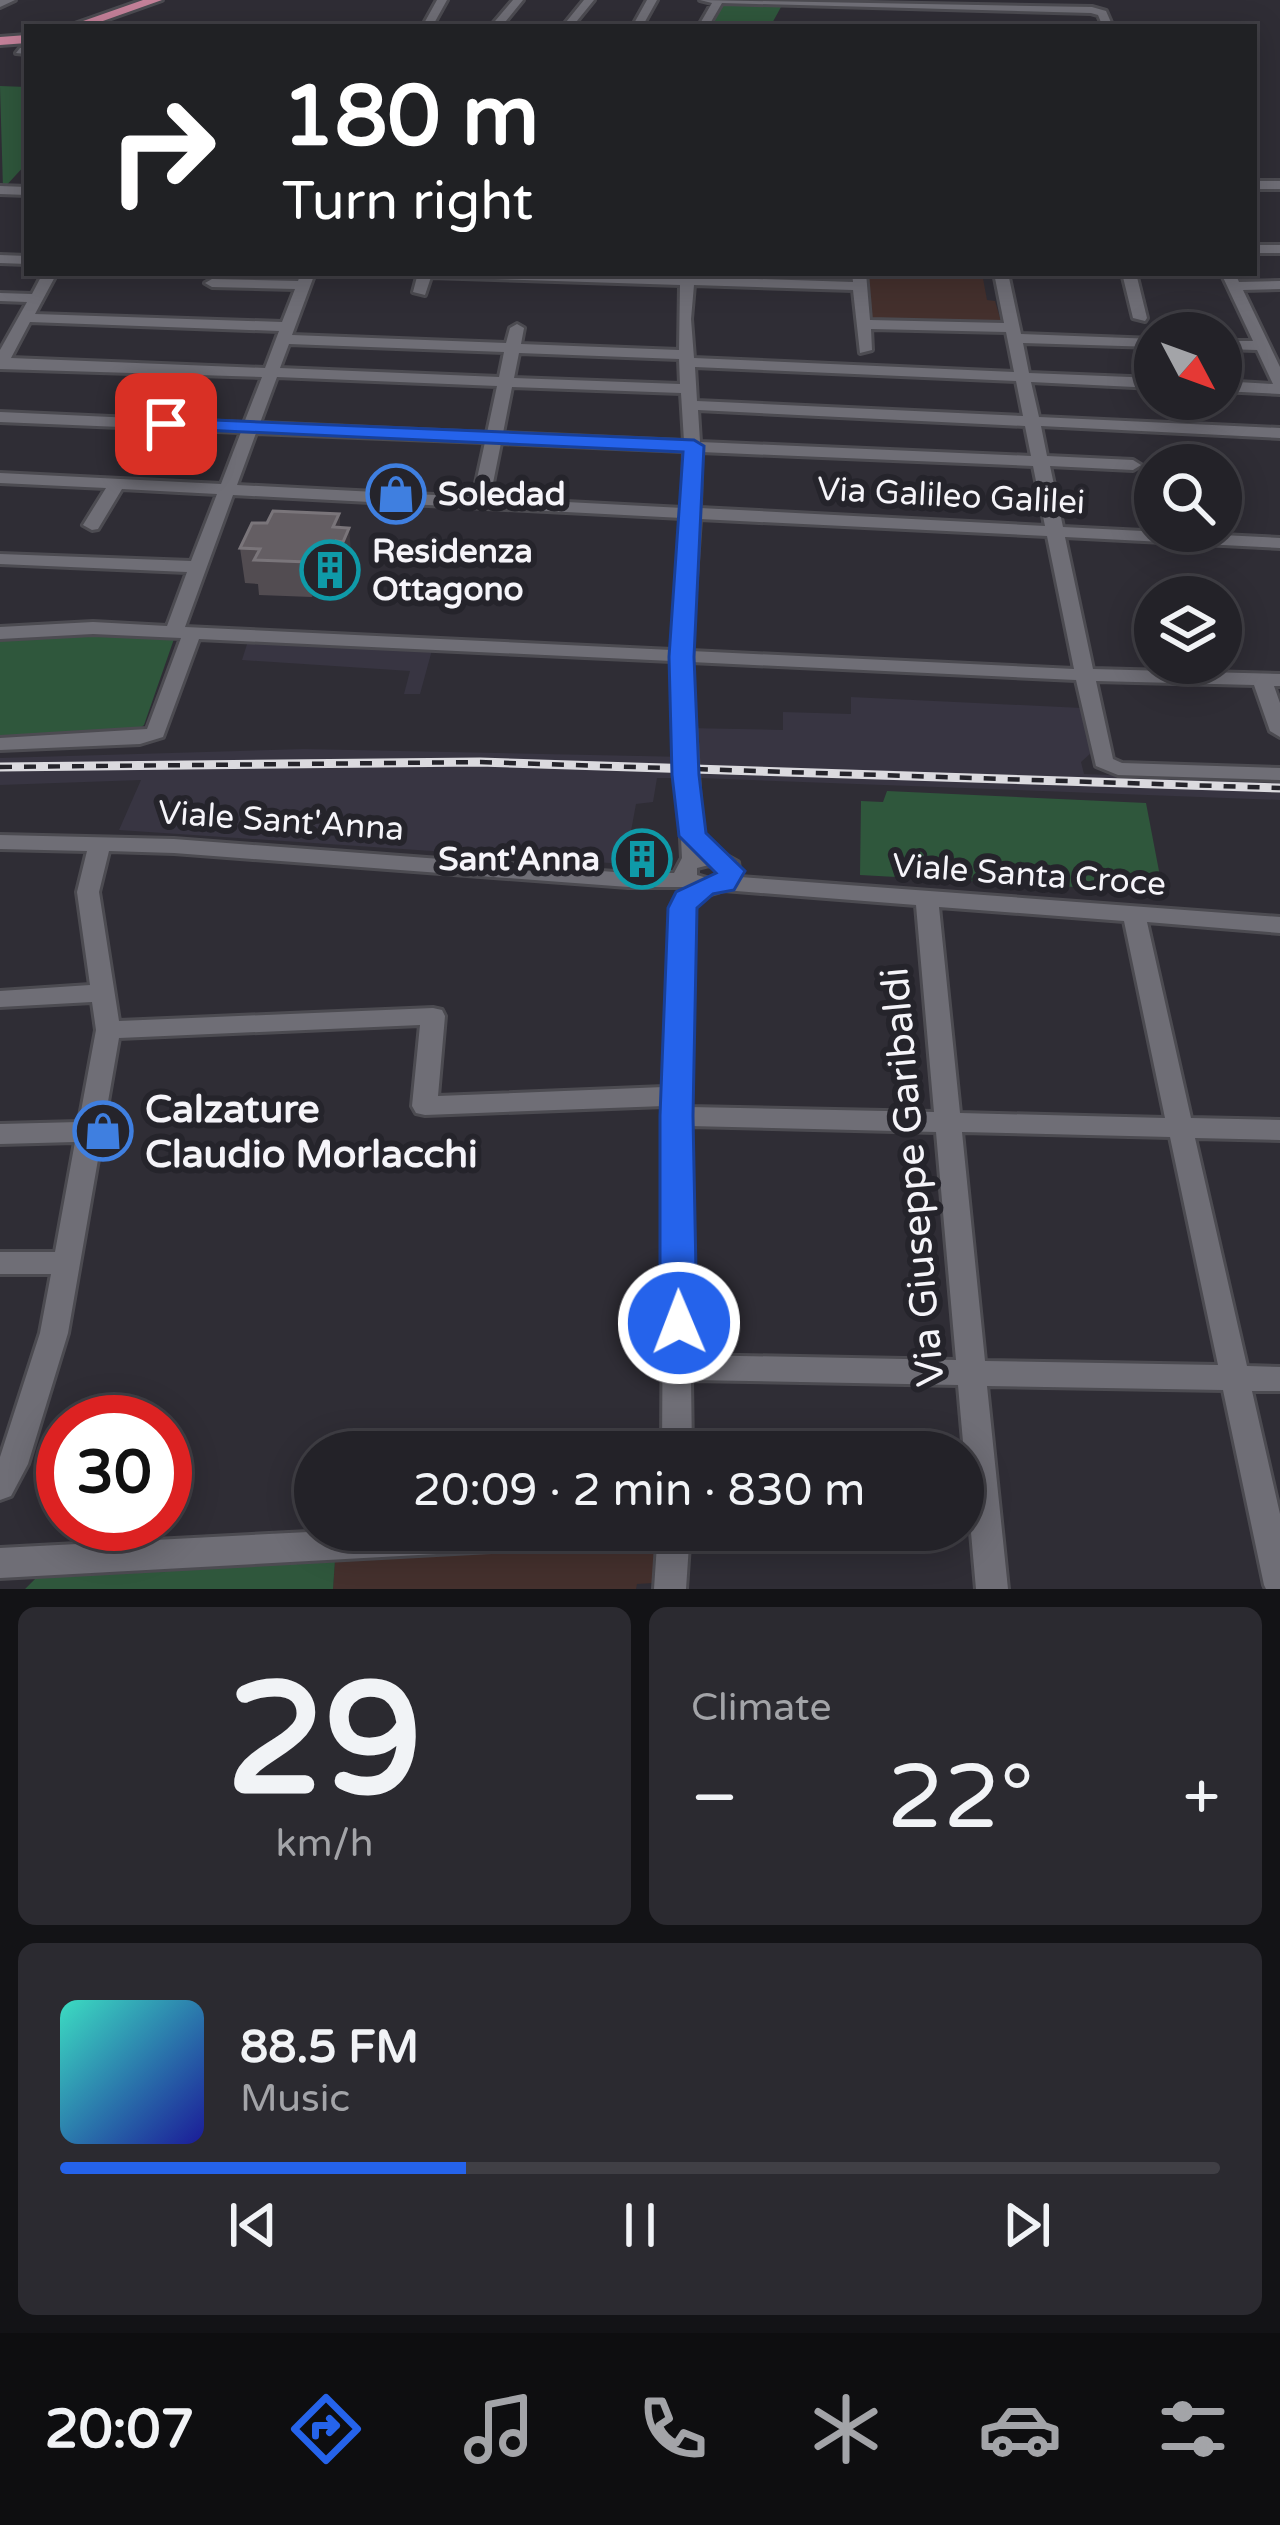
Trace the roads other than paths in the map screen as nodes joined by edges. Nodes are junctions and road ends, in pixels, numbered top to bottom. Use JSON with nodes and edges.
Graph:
{"nodes":[{"id":1,"x":10,"y":0,"type":"edge"},
{"id":2,"x":156,"y":0,"type":"edge"},
{"id":3,"x":518,"y":0,"type":"edge"},
{"id":4,"x":589,"y":0,"type":"edge"},
{"id":5,"x":705,"y":0,"type":"edge"},
{"id":6,"x":718,"y":1,"type":"edge"},
{"id":7,"x":886,"y":3,"type":"edge"},
{"id":8,"x":0,"y":4,"type":"edge"},
{"id":9,"x":946,"y":4,"type":"edge"},
{"id":10,"x":868,"y":6,"type":"junction"},
{"id":11,"x":787,"y":7,"type":"edge"},
{"id":12,"x":82,"y":24,"type":"edge"},
{"id":13,"x":498,"y":24,"type":"edge"},
{"id":14,"x":569,"y":24,"type":"edge"},
{"id":15,"x":871,"y":24,"type":"edge"},
{"id":16,"x":1107,"y":24,"type":"edge"},
{"id":17,"x":48,"y":276,"type":"edge"},
{"id":18,"x":424,"y":276,"type":"edge"},
{"id":19,"x":502,"y":276,"type":"edge"},
{"id":20,"x":1002,"y":276,"type":"edge"},
{"id":21,"x":1130,"y":276,"type":"edge"},
{"id":22,"x":528,"y":277,"type":"junction"},
{"id":23,"x":688,"y":277,"type":"edge"},
{"id":24,"x":305,"y":279,"type":"edge"},
{"id":25,"x":1231,"y":279,"type":"edge"},
{"id":26,"x":859,"y":280,"type":"edge"},
{"id":27,"x":212,"y":283,"type":"dead end"},
{"id":28,"x":1280,"y":286,"type":"edge"},
{"id":29,"x":420,"y":292,"type":"dead end"},
{"id":30,"x":524,"y":296,"type":"dead end"},
{"id":31,"x":0,"y":297,"type":"edge"},
{"id":32,"x":37,"y":298,"type":"junction"},
{"id":33,"x":1139,"y":312,"type":"edge"},
{"id":34,"x":26,"y":318,"type":"junction"},
{"id":35,"x":410,"y":324,"type":"dead end"},
{"id":36,"x":863,"y":324,"type":"junction"},
{"id":37,"x":517,"y":328,"type":"dead end"},
{"id":38,"x":285,"y":333,"type":"junction"},
{"id":39,"x":1013,"y":333,"type":"junction"},
{"id":40,"x":1134,"y":342,"type":"edge"},
{"id":41,"x":404,"y":344,"type":"junction"},
{"id":42,"x":1242,"y":346,"type":"edge"},
{"id":43,"x":1262,"y":346,"type":"junction"},
{"id":44,"x":512,"y":349,"type":"junction"},
{"id":45,"x":865,"y":350,"type":"dead end"},
{"id":46,"x":687,"y":359,"type":"junction"},
{"id":47,"x":1,"y":363,"type":"edge"},
{"id":48,"x":271,"y":372,"type":"junction"},
{"id":49,"x":1022,"y":377,"type":"junction"},
{"id":50,"x":505,"y":381,"type":"junction"},
{"id":51,"x":1134,"y":382,"type":"edge"},
{"id":52,"x":1242,"y":386,"type":"edge"},
{"id":53,"x":1280,"y":386,"type":"edge"},
{"id":54,"x":690,"y":397,"type":"junction"},
{"id":55,"x":913,"y":416,"type":"junction"},
{"id":56,"x":0,"y":417,"type":"edge"},
{"id":57,"x":1032,"y":421,"type":"junction"},
{"id":58,"x":250,"y":427,"type":"junction"},
{"id":59,"x":1280,"y":433,"type":"edge"},
{"id":60,"x":492,"y":438,"type":"junction"},
{"id":61,"x":694,"y":446,"type":"junction"},
{"id":62,"x":916,"y":456,"type":"junction"},
{"id":63,"x":1040,"y":461,"type":"junction"},
{"id":64,"x":1133,"y":465,"type":"dead end"},
{"id":65,"x":0,"y":478,"type":"edge"},
{"id":66,"x":117,"y":484,"type":"junction"},
{"id":67,"x":227,"y":491,"type":"junction"},
{"id":68,"x":480,"y":502,"type":"junction"},
{"id":69,"x":692,"y":513,"type":"junction"},
{"id":70,"x":92,"y":525,"type":"dead end"},
{"id":71,"x":1055,"y":532,"type":"junction"},
{"id":72,"x":1280,"y":543,"type":"edge"},
{"id":73,"x":0,"y":559,"type":"edge"},
{"id":74,"x":199,"y":567,"type":"junction"},
{"id":75,"x":183,"y":631,"type":"junction"},
{"id":76,"x":0,"y":633,"type":"edge"},
{"id":77,"x":681,"y":657,"type":"junction"},
{"id":78,"x":1087,"y":675,"type":"junction"},
{"id":79,"x":1271,"y":679,"type":"edge"},
{"id":80,"x":1280,"y":731,"type":"edge"},
{"id":81,"x":0,"y":744,"type":"edge"},
{"id":82,"x":1280,"y":774,"type":"edge"},
{"id":83,"x":0,"y":842,"type":"edge"},
{"id":84,"x":100,"y":843,"type":"junction"},
{"id":85,"x":704,"y":866,"type":"junction"},
{"id":86,"x":927,"y":901,"type":"junction"},
{"id":87,"x":1134,"y":915,"type":"junction"},
{"id":88,"x":1280,"y":925,"type":"edge"},
{"id":89,"x":101,"y":993,"type":"junction"},
{"id":90,"x":0,"y":999,"type":"edge"},
{"id":91,"x":108,"y":1030,"type":"junction"},
{"id":92,"x":676,"y":1106,"type":"junction"},
{"id":93,"x":946,"y":1122,"type":"junction"},
{"id":94,"x":1180,"y":1127,"type":"junction"},
{"id":95,"x":1280,"y":1130,"type":"edge"},
{"id":96,"x":86,"y":1132,"type":"junction"},
{"id":97,"x":0,"y":1134,"type":"edge"},
{"id":98,"x":0,"y":1263,"type":"edge"},
{"id":99,"x":63,"y":1263,"type":"junction"},
{"id":100,"x":679,"y":1367,"type":"junction"},
{"id":101,"x":971,"y":1376,"type":"junction"},
{"id":102,"x":1234,"y":1378,"type":"junction"},
{"id":103,"x":1280,"y":1379,"type":"edge"},
{"id":104,"x":677,"y":1431,"type":"edge"},
{"id":105,"x":0,"y":1486,"type":"edge"},
{"id":106,"x":294,"y":1547,"type":"edge"},
{"id":107,"x":673,"y":1551,"type":"edge"},
{"id":108,"x":0,"y":1563,"type":"edge"},
{"id":109,"x":1280,"y":1585,"type":"edge"},
{"id":110,"x":670,"y":1589,"type":"edge"},
{"id":111,"x":992,"y":1589,"type":"edge"}],
"edges":[{"from":1,"to":8,"type":"street"},
{"from":2,"to":12,"type":"main road"},
{"from":3,"to":13,"type":"street"},
{"from":4,"to":14,"type":"street"},
{"from":5,"to":6,"type":"street"},
{"from":6,"to":11,"type":"street"},
{"from":7,"to":9,"type":"street"},
{"from":7,"to":10,"type":"street"},
{"from":9,"to":16,"type":"street"},
{"from":10,"to":11,"type":"street"},
{"from":10,"to":15,"type":"street"},
{"from":17,"to":32,"type":"street"},
{"from":18,"to":29,"type":"street"},
{"from":19,"to":22,"type":"street"},
{"from":20,"to":39,"type":"street"},
{"from":21,"to":33,"type":"street"},
{"from":22,"to":23,"type":"street"},
{"from":22,"to":30,"type":"street"},
{"from":23,"to":26,"type":"street"},
{"from":23,"to":46,"type":"street"},
{"from":24,"to":27,"type":"street"},
{"from":24,"to":38,"type":"street"},
{"from":25,"to":28,"type":"street"},
{"from":25,"to":43,"type":"street"},
{"from":26,"to":36,"type":"street"},
{"from":31,"to":32,"type":"street"},
{"from":32,"to":34,"type":"street"},
{"from":34,"to":38,"type":"street"},
{"from":34,"to":47,"type":"street"},
{"from":35,"to":41,"type":"street"},
{"from":36,"to":39,"type":"street"},
{"from":36,"to":45,"type":"street"},
{"from":37,"to":44,"type":"street"},
{"from":38,"to":41,"type":"street"},
{"from":38,"to":48,"type":"street"},
{"from":39,"to":40,"type":"street"},
{"from":39,"to":49,"type":"street"},
{"from":41,"to":44,"type":"street"},
{"from":42,"to":43,"type":"street"},
{"from":43,"to":53,"type":"street"},
{"from":44,"to":46,"type":"street"},
{"from":44,"to":50,"type":"street"},
{"from":46,"to":49,"type":"street"},
{"from":46,"to":54,"type":"street"},
{"from":47,"to":48,"type":"street"},
{"from":48,"to":50,"type":"street"},
{"from":48,"to":58,"type":"street"},
{"from":49,"to":51,"type":"street"},
{"from":49,"to":57,"type":"street"},
{"from":50,"to":54,"type":"street"},
{"from":50,"to":60,"type":"street"},
{"from":52,"to":53,"type":"street"},
{"from":54,"to":55,"type":"street"},
{"from":54,"to":61,"type":"street"},
{"from":55,"to":57,"type":"street"},
{"from":55,"to":62,"type":"street"},
{"from":56,"to":58,"type":"street"},
{"from":57,"to":59,"type":"street"},
{"from":57,"to":63,"type":"street"},
{"from":58,"to":60,"type":"street"},
{"from":58,"to":67,"type":"street"},
{"from":60,"to":61,"type":"street"},
{"from":60,"to":68,"type":"street"},
{"from":61,"to":62,"type":"street"},
{"from":61,"to":69,"type":"street"},
{"from":62,"to":63,"type":"street"},
{"from":63,"to":64,"type":"street"},
{"from":63,"to":71,"type":"street"},
{"from":65,"to":66,"type":"street","name":"Via Galileo Galilei"},
{"from":66,"to":67,"type":"street","name":"Via Galileo Galilei"},
{"from":66,"to":70,"type":"street"},
{"from":67,"to":68,"type":"street","name":"Via Galileo Galilei"},
{"from":67,"to":74,"type":"street"},
{"from":68,"to":69,"type":"street","name":"Via Galileo Galilei"},
{"from":69,"to":71,"type":"street","name":"Via Galileo Galilei"},
{"from":69,"to":77,"type":"street"},
{"from":71,"to":72,"type":"street","name":"Via Galileo Galilei"},
{"from":71,"to":78,"type":"street"},
{"from":73,"to":74,"type":"street"},
{"from":74,"to":75,"type":"street"},
{"from":75,"to":76,"type":"street"},
{"from":75,"to":77,"type":"street"},
{"from":75,"to":81,"type":"street"},
{"from":77,"to":78,"type":"street"},
{"from":77,"to":85,"type":"street"},
{"from":78,"to":79,"type":"street"},
{"from":78,"to":82,"type":"street"},
{"from":79,"to":80,"type":"street"},
{"from":83,"to":84,"type":"street","name":"Viale Sant'Anna"},
{"from":84,"to":85,"type":"street","name":"Viale Sant'Anna"},
{"from":84,"to":89,"type":"street"},
{"from":85,"to":86,"type":"street","name":"Viale Santa Croce"},
{"from":85,"to":92,"type":"street"},
{"from":86,"to":87,"type":"street","name":"Viale Santa Croce"},
{"from":86,"to":93,"type":"street","name":"Via Giuseppe Garibaldi"},
{"from":87,"to":88,"type":"street","name":"Viale Santa Croce"},
{"from":87,"to":94,"type":"street"},
{"from":89,"to":90,"type":"street"},
{"from":89,"to":91,"type":"street"},
{"from":91,"to":92,"type":"street"},
{"from":91,"to":96,"type":"street"},
{"from":92,"to":93,"type":"street"},
{"from":92,"to":100,"type":"street"},
{"from":93,"to":94,"type":"street"},
{"from":93,"to":101,"type":"street","name":"Via Giuseppe Garibaldi"},
{"from":94,"to":95,"type":"street"},
{"from":94,"to":102,"type":"street"},
{"from":96,"to":97,"type":"street"},
{"from":96,"to":99,"type":"street"},
{"from":98,"to":99,"type":"street"},
{"from":99,"to":105,"type":"street"},
{"from":100,"to":101,"type":"street"},
{"from":100,"to":104,"type":"street"},
{"from":101,"to":102,"type":"street"},
{"from":101,"to":111,"type":"street","name":"Via Giuseppe Garibaldi"},
{"from":102,"to":103,"type":"street"},
{"from":102,"to":109,"type":"street"},
{"from":106,"to":108,"type":"street"},
{"from":107,"to":110,"type":"street"}]}
